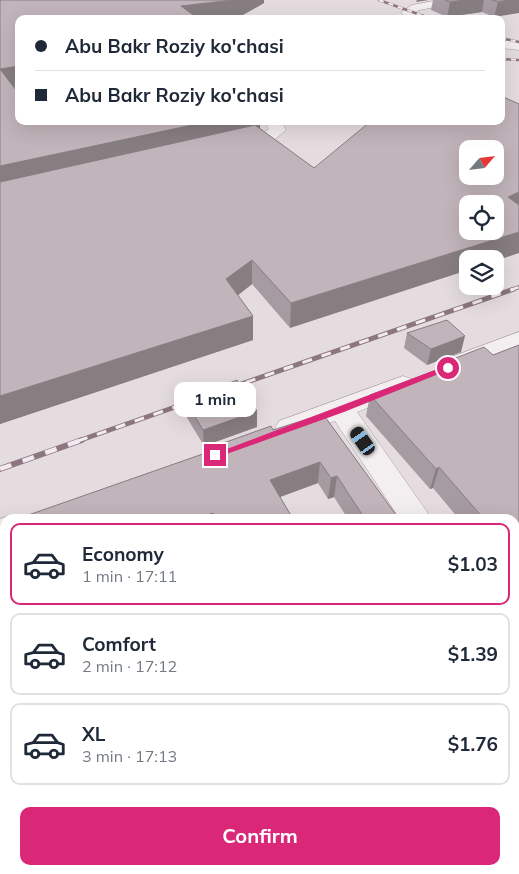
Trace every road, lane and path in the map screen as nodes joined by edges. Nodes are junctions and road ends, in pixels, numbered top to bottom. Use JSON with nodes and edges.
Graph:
{"nodes":[{"id":1,"x":459,"y":0,"type":"edge"},
{"id":2,"x":410,"y":15,"type":"edge"},
{"id":3,"x":505,"y":44,"type":"edge"},
{"id":4,"x":519,"y":46,"type":"edge"},
{"id":5,"x":275,"y":125,"type":"edge"},
{"id":6,"x":220,"y":148,"type":"edge"},
{"id":7,"x":519,"y":340,"type":"edge"},
{"id":8,"x":341,"y":410,"type":"junction"},
{"id":9,"x":267,"y":436,"type":"edge"},
{"id":10,"x":414,"y":514,"type":"edge"}],
"edges":[{"from":1,"to":2,"type":"street"},
{"from":3,"to":4,"type":"street"},
{"from":5,"to":6,"type":"street"},
{"from":7,"to":8,"type":"street"},
{"from":8,"to":9,"type":"street"},
{"from":8,"to":10,"type":"street"}]}
